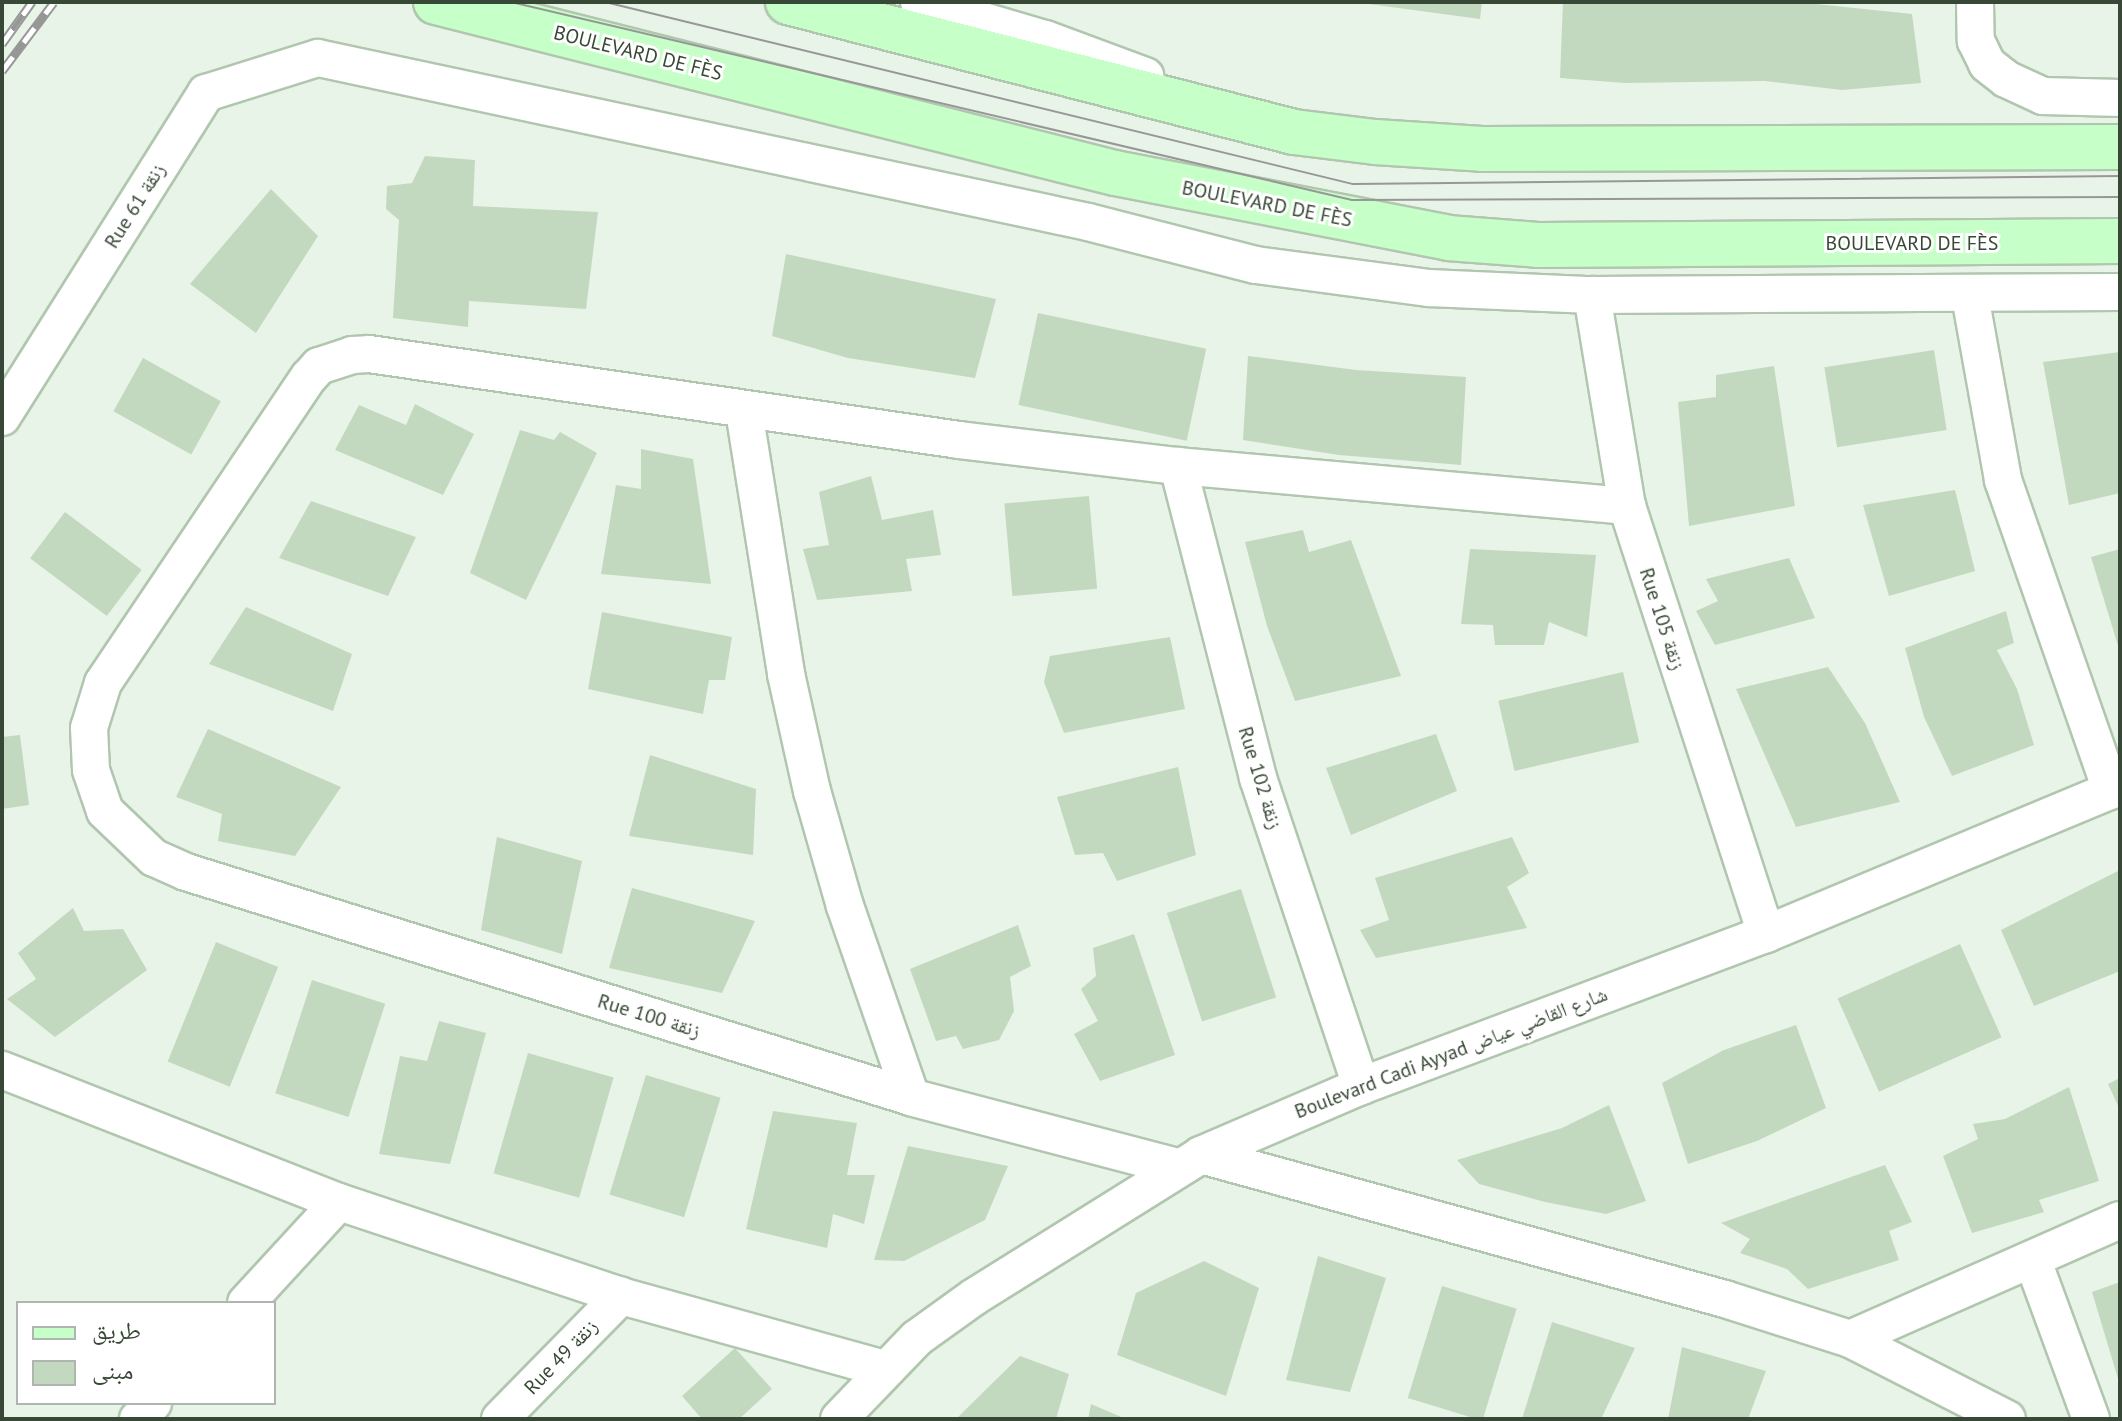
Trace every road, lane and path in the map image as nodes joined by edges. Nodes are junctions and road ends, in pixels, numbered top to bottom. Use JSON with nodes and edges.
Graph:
{"nodes":[{"id":1,"x":436,"y":2,"type":"edge"},
{"id":2,"x":788,"y":2,"type":"edge"},
{"id":3,"x":919,"y":2,"type":"edge"},
{"id":4,"x":1975,"y":2,"type":"edge"},
{"id":5,"x":2120,"y":98,"type":"edge"},
{"id":6,"x":1294,"y":132,"type":"junction"},
{"id":7,"x":2120,"y":147,"type":"edge"},
{"id":8,"x":2120,"y":241,"type":"edge"},
{"id":9,"x":2120,"y":292,"type":"edge"},
{"id":10,"x":1592,"y":295,"type":"junction"},
{"id":11,"x":1970,"y":296,"type":"junction"},
{"id":12,"x":744,"y":411,"type":"junction"},
{"id":13,"x":2,"y":417,"type":"edge"},
{"id":14,"x":1178,"y":466,"type":"junction"},
{"id":15,"x":1627,"y":506,"type":"junction"},
{"id":16,"x":2116,"y":789,"type":"edge"},
{"id":17,"x":1766,"y":934,"type":"junction"},
{"id":18,"x":2,"y":1070,"type":"edge"},
{"id":19,"x":1361,"y":1086,"type":"junction"},
{"id":20,"x":911,"y":1097,"type":"junction"},
{"id":21,"x":1189,"y":1161,"type":"junction"},
{"id":22,"x":339,"y":1202,"type":"junction"},
{"id":23,"x":2120,"y":1220,"type":"edge"},
{"id":24,"x":2033,"y":1261,"type":"junction"},
{"id":25,"x":621,"y":1296,"type":"junction"},
{"id":26,"x":248,"y":1301,"type":"edge"},
{"id":27,"x":1850,"y":1339,"type":"junction"},
{"id":28,"x":884,"y":1369,"type":"junction"},
{"id":29,"x":500,"y":1419,"type":"edge"},
{"id":30,"x":839,"y":1419,"type":"edge"},
{"id":31,"x":2007,"y":1419,"type":"edge"},
{"id":32,"x":2091,"y":1419,"type":"edge"}],
"edges":[{"from":1,"to":8,"type":"street","name":"BOULEVARD DE FÈS"},
{"from":2,"to":6,"type":"street"},
{"from":3,"to":6,"type":"street"},
{"from":4,"to":5,"type":"street"},
{"from":6,"to":7,"type":"street"},
{"from":9,"to":11,"type":"street"},
{"from":10,"to":11,"type":"street"},
{"from":10,"to":13,"type":"street","name":"Rue 61 زنقة"},
{"from":10,"to":15,"type":"street","name":"Rue 105 زنقة"},
{"from":11,"to":16,"type":"street"},
{"from":12,"to":14,"type":"street","name":"Rue 100 زنقة"},
{"from":12,"to":20,"type":"street"},
{"from":12,"to":20,"type":"street","name":"Rue 100 زنقة"},
{"from":14,"to":15,"type":"street","name":"Rue 100 زنقة"},
{"from":14,"to":19,"type":"street","name":"Rue 102 زنقة"},
{"from":15,"to":17,"type":"street","name":"Rue 105 زنقة"},
{"from":16,"to":17,"type":"street","name":"Boulevard Cadi Ayyad شارع القاضي عياض"},
{"from":17,"to":19,"type":"street","name":"Boulevard Cadi Ayyad شارع القاضي عياض"},
{"from":18,"to":22,"type":"street"},
{"from":19,"to":21,"type":"street","name":"Boulevard Cadi Ayyad شارع القاضي عياض"},
{"from":20,"to":21,"type":"street","name":"Rue 100 زنقة"},
{"from":21,"to":27,"type":"street","name":"Rue 100 زنقة"},
{"from":21,"to":28,"type":"street","name":"Boulevard Cadi Ayyad شارع القاضي عياض"},
{"from":22,"to":25,"type":"street"},
{"from":22,"to":26,"type":"street"},
{"from":23,"to":24,"type":"street"},
{"from":24,"to":27,"type":"street"},
{"from":24,"to":32,"type":"street"},
{"from":25,"to":28,"type":"street"},
{"from":25,"to":29,"type":"street","name":"Rue 49 زنقة"},
{"from":27,"to":31,"type":"street","name":"Rue 100 زنقة"},
{"from":28,"to":30,"type":"street","name":"Boulevard Cadi Ayyad شارع القاضي عياض"}]}
